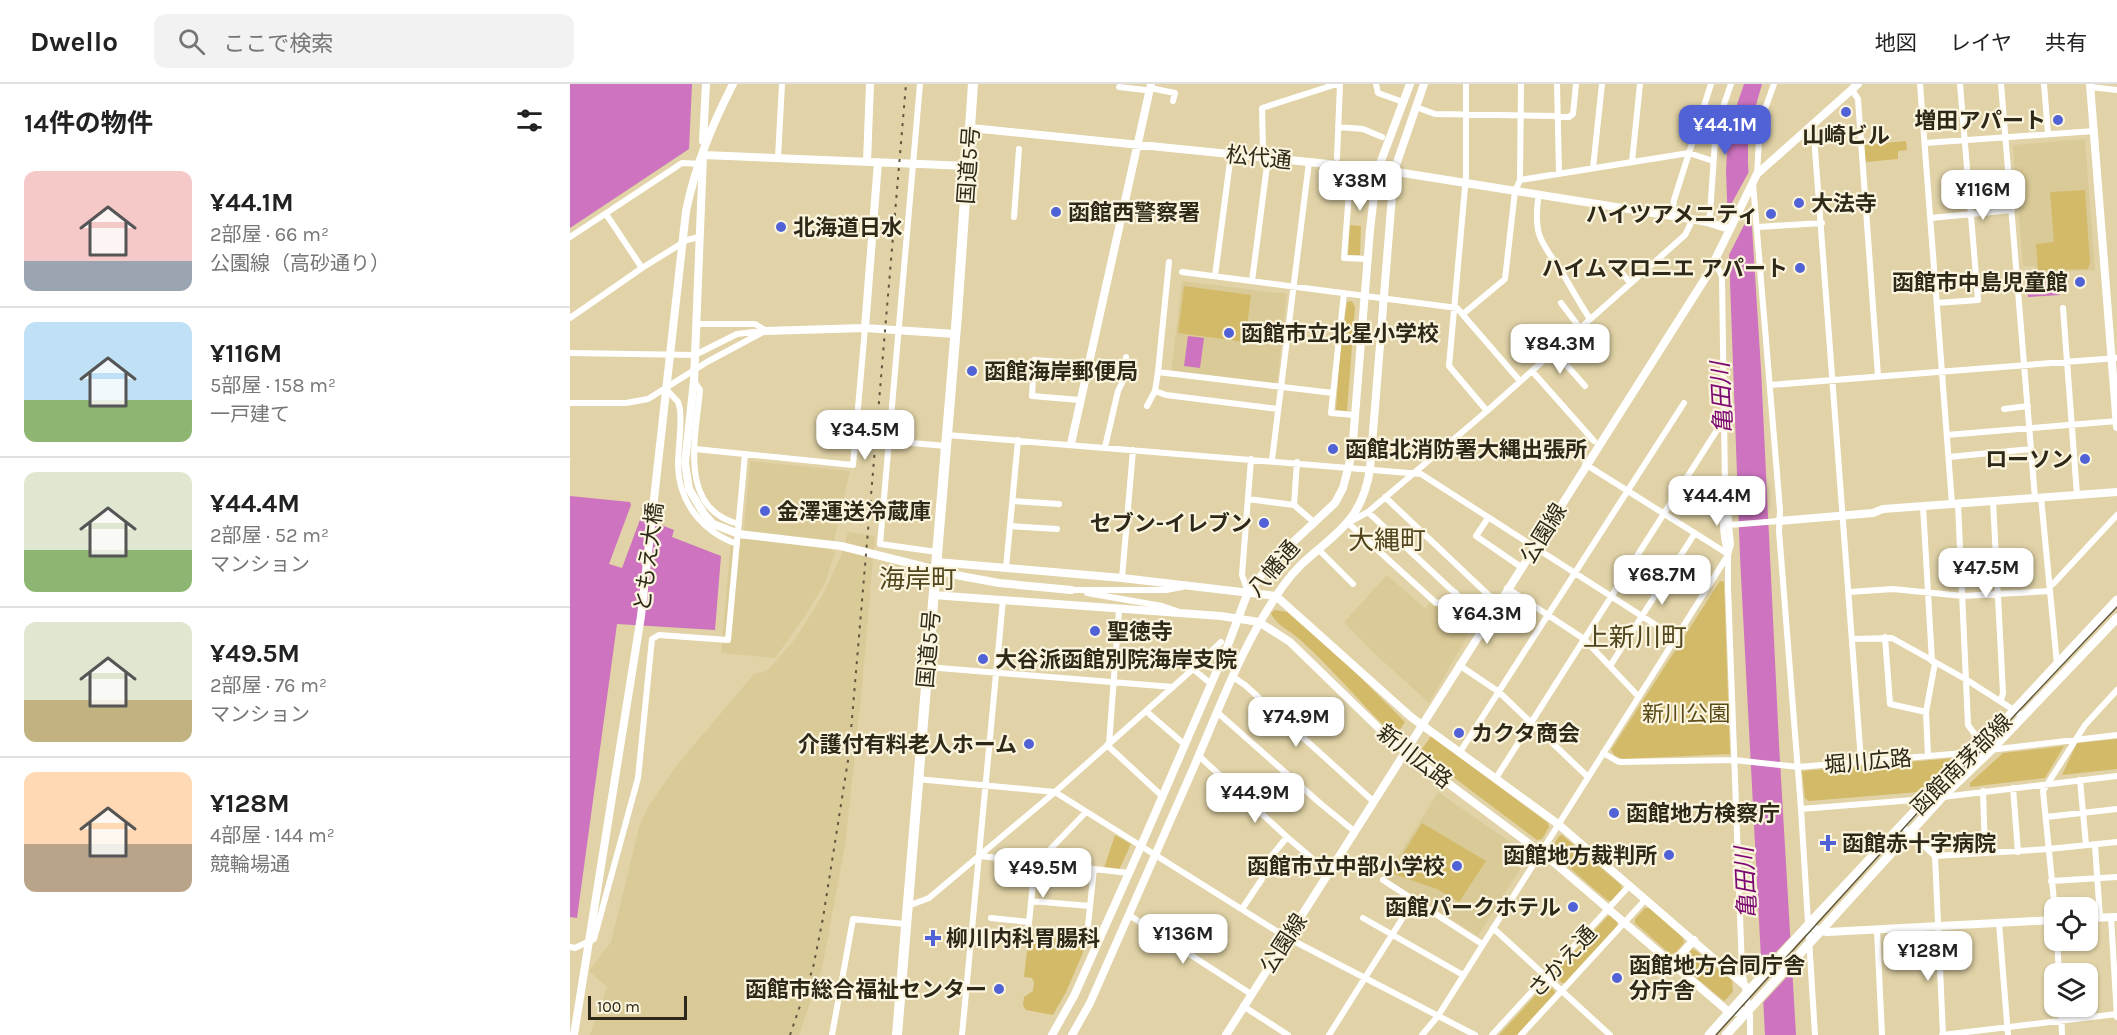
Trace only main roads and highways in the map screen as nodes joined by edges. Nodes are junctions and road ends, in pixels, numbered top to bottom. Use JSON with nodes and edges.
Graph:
{"nodes":[{"id":1,"x":973,"y":84,"type":"edge"},
{"id":2,"x":2117,"y":600,"type":"edge"},
{"id":3,"x":2117,"y":618,"type":"edge"},
{"id":4,"x":897,"y":1035,"type":"edge"},
{"id":5,"x":1709,"y":1035,"type":"edge"},
{"id":6,"x":1726,"y":1035,"type":"edge"}],
"edges":[{"from":1,"to":4,"type":"highway","name":"国道5号"},
{"from":2,"to":5,"type":"main road","name":"函館南茅部線"},
{"from":3,"to":6,"type":"main road"}]}
